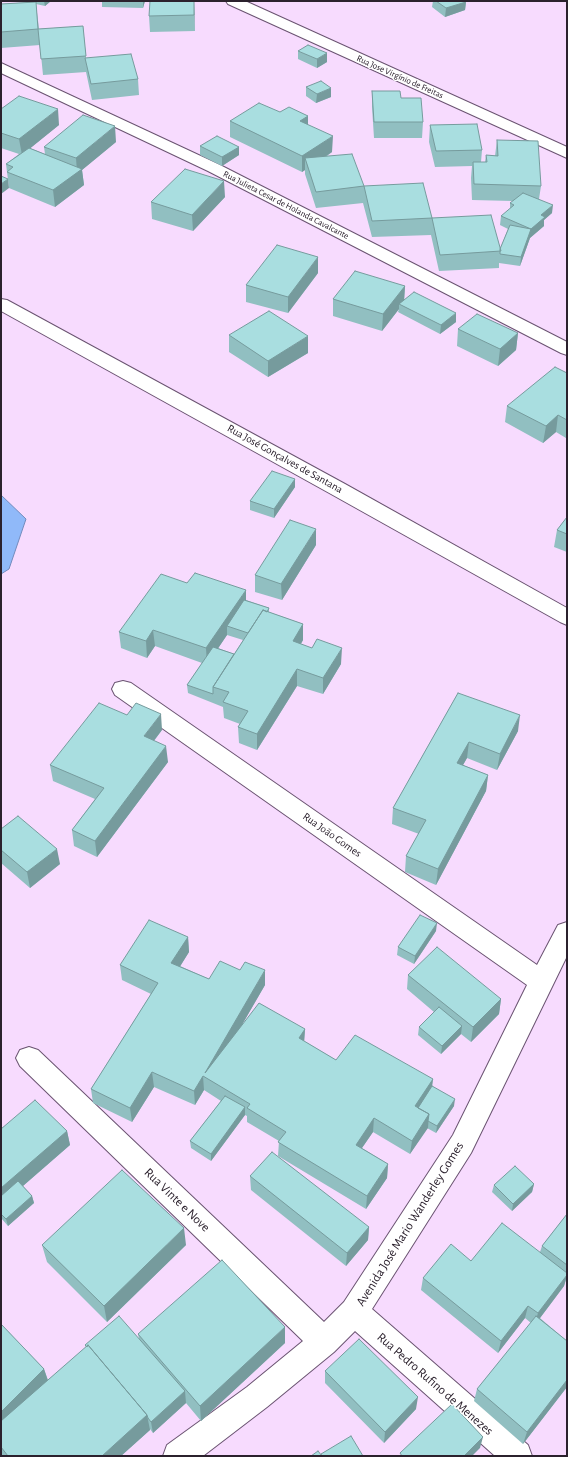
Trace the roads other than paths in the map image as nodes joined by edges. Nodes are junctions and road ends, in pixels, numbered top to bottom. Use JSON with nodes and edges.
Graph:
{"nodes":[{"id":1,"x":233,"y":1,"type":"edge"},
{"id":2,"x":1,"y":67,"type":"edge"},
{"id":3,"x":567,"y":152,"type":"edge"},
{"id":4,"x":1,"y":304,"type":"edge"},
{"id":5,"x":567,"y":349,"type":"edge"},
{"id":6,"x":567,"y":617,"type":"edge"},
{"id":7,"x":123,"y":689,"type":"dead end"},
{"id":8,"x":567,"y":932,"type":"edge"},
{"id":9,"x":541,"y":981,"type":"junction"},
{"id":10,"x":29,"y":1058,"type":"dead end"},
{"id":11,"x":354,"y":1312,"type":"junction"},
{"id":12,"x":324,"y":1342,"type":"junction"},
{"id":13,"x":178,"y":1456,"type":"edge"},
{"id":14,"x":517,"y":1456,"type":"edge"}],
"edges":[{"from":1,"to":3,"type":"street","name":"Rua Jose Virgínio de Freitas"},
{"from":2,"to":5,"type":"street","name":"Rua Julieta Cesar de Holanda Cavalcante"},
{"from":4,"to":6,"type":"street","name":"Rua José Gonçalves de Santana"},
{"from":7,"to":9,"type":"street","name":"Rua João Gomes"},
{"from":8,"to":9,"type":"street","name":"Avenida José Mario Wanderley Gomes"},
{"from":9,"to":11,"type":"street","name":"Avenida José Mario Wanderley Gomes"},
{"from":10,"to":12,"type":"street","name":"Rua Vinte e Nove"},
{"from":11,"to":12,"type":"street","name":"Avenida José Mario Wanderley Gomes"},
{"from":11,"to":14,"type":"street","name":"Rua Pedro Rufino de Menezes"},
{"from":12,"to":13,"type":"street","name":"Avenida José Mario Wanderley Gomes"}]}
